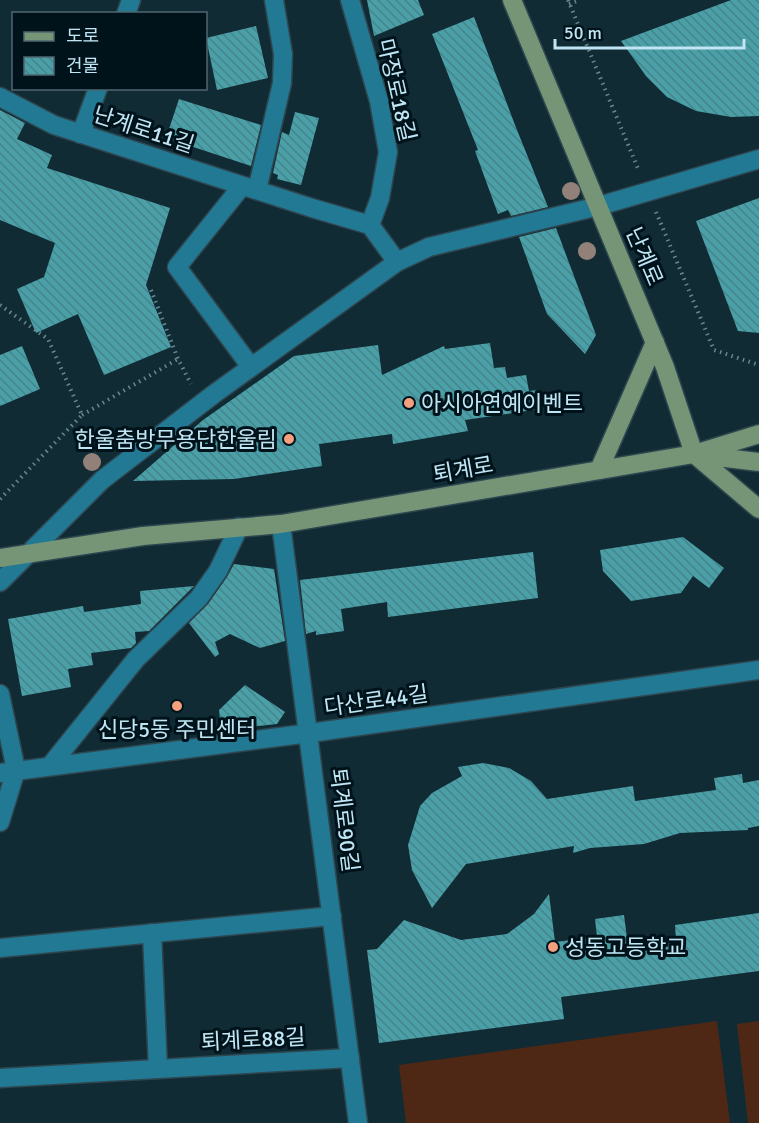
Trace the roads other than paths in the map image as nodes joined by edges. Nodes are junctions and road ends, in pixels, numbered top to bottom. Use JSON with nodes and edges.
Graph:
{"nodes":[{"id":1,"x":274,"y":0,"type":"edge"},
{"id":2,"x":350,"y":0,"type":"edge"},
{"id":3,"x":512,"y":0,"type":"edge"},
{"id":4,"x":97,"y":90,"type":"edge"},
{"id":5,"x":0,"y":97,"type":"edge"},
{"id":6,"x":81,"y":134,"type":"junction"},
{"id":7,"x":759,"y":159,"type":"edge"},
{"id":8,"x":250,"y":188,"type":"junction"},
{"id":9,"x":599,"y":207,"type":"junction"},
{"id":10,"x":370,"y":225,"type":"junction"},
{"id":11,"x":397,"y":262,"type":"junction"},
{"id":12,"x":655,"y":342,"type":"junction"},
{"id":13,"x":251,"y":367,"type":"junction"},
{"id":14,"x":759,"y":434,"type":"edge"},
{"id":15,"x":694,"y":454,"type":"junction"},
{"id":16,"x":759,"y":462,"type":"edge"},
{"id":17,"x":599,"y":470,"type":"junction"},
{"id":18,"x":759,"y":509,"type":"edge"},
{"id":19,"x":281,"y":524,"type":"junction"},
{"id":20,"x":239,"y":527,"type":"junction"},
{"id":21,"x":28,"y":554,"type":"junction"},
{"id":22,"x":0,"y":558,"type":"edge"},
{"id":23,"x":0,"y":582,"type":"edge"},
{"id":24,"x":759,"y":670,"type":"edge"},
{"id":25,"x":0,"y":694,"type":"edge"},
{"id":26,"x":310,"y":733,"type":"junction"},
{"id":27,"x":50,"y":766,"type":"junction"},
{"id":28,"x":8,"y":772,"type":"edge"},
{"id":29,"x":0,"y":822,"type":"edge"},
{"id":30,"x":332,"y":916,"type":"junction"},
{"id":31,"x":152,"y":933,"type":"junction"},
{"id":32,"x":0,"y":948,"type":"edge"},
{"id":33,"x":350,"y":1058,"type":"junction"},
{"id":34,"x":158,"y":1069,"type":"junction"},
{"id":35,"x":0,"y":1078,"type":"edge"},
{"id":36,"x":358,"y":1123,"type":"edge"}],
"edges":[{"from":1,"to":8,"type":"street"},
{"from":2,"to":10,"type":"street","name":"마장로18길"},
{"from":3,"to":9,"type":"main road","name":"난계로"},
{"from":4,"to":6,"type":"street"},
{"from":5,"to":6,"type":"street","name":"난계로11길"},
{"from":6,"to":8,"type":"street","name":"난계로11길"},
{"from":7,"to":9,"type":"street"},
{"from":8,"to":10,"type":"street","name":"난계로11길"},
{"from":8,"to":13,"type":"street"},
{"from":9,"to":11,"type":"street"},
{"from":9,"to":12,"type":"main road","name":"난계로"},
{"from":10,"to":11,"type":"street"},
{"from":11,"to":13,"type":"street"},
{"from":12,"to":15,"type":"main road","name":"난계로"},
{"from":12,"to":17,"type":"main road"},
{"from":13,"to":21,"type":"street"},
{"from":14,"to":15,"type":"main road"},
{"from":15,"to":16,"type":"main road"},
{"from":15,"to":17,"type":"main road","name":"퇴계로"},
{"from":15,"to":18,"type":"main road"},
{"from":17,"to":19,"type":"main road","name":"퇴계로"},
{"from":19,"to":20,"type":"main road","name":"퇴계로"},
{"from":19,"to":26,"type":"street","name":"퇴계로90길"},
{"from":20,"to":21,"type":"main road","name":"퇴계로"},
{"from":20,"to":27,"type":"street"},
{"from":21,"to":22,"type":"main road","name":"퇴계로"},
{"from":21,"to":23,"type":"street"},
{"from":24,"to":26,"type":"street","name":"다산로44길"},
{"from":25,"to":28,"type":"street"},
{"from":26,"to":27,"type":"street","name":"다산로44길"},
{"from":26,"to":30,"type":"street","name":"퇴계로90길"},
{"from":27,"to":28,"type":"street","name":"다산로44길"},
{"from":28,"to":29,"type":"street"},
{"from":30,"to":31,"type":"street"},
{"from":30,"to":33,"type":"street","name":"퇴계로90길"},
{"from":31,"to":32,"type":"street"},
{"from":31,"to":34,"type":"street"},
{"from":33,"to":34,"type":"street","name":"퇴계로88길"},
{"from":33,"to":36,"type":"street","name":"퇴계로90길"},
{"from":34,"to":35,"type":"street","name":"퇴계로88길"}]}
